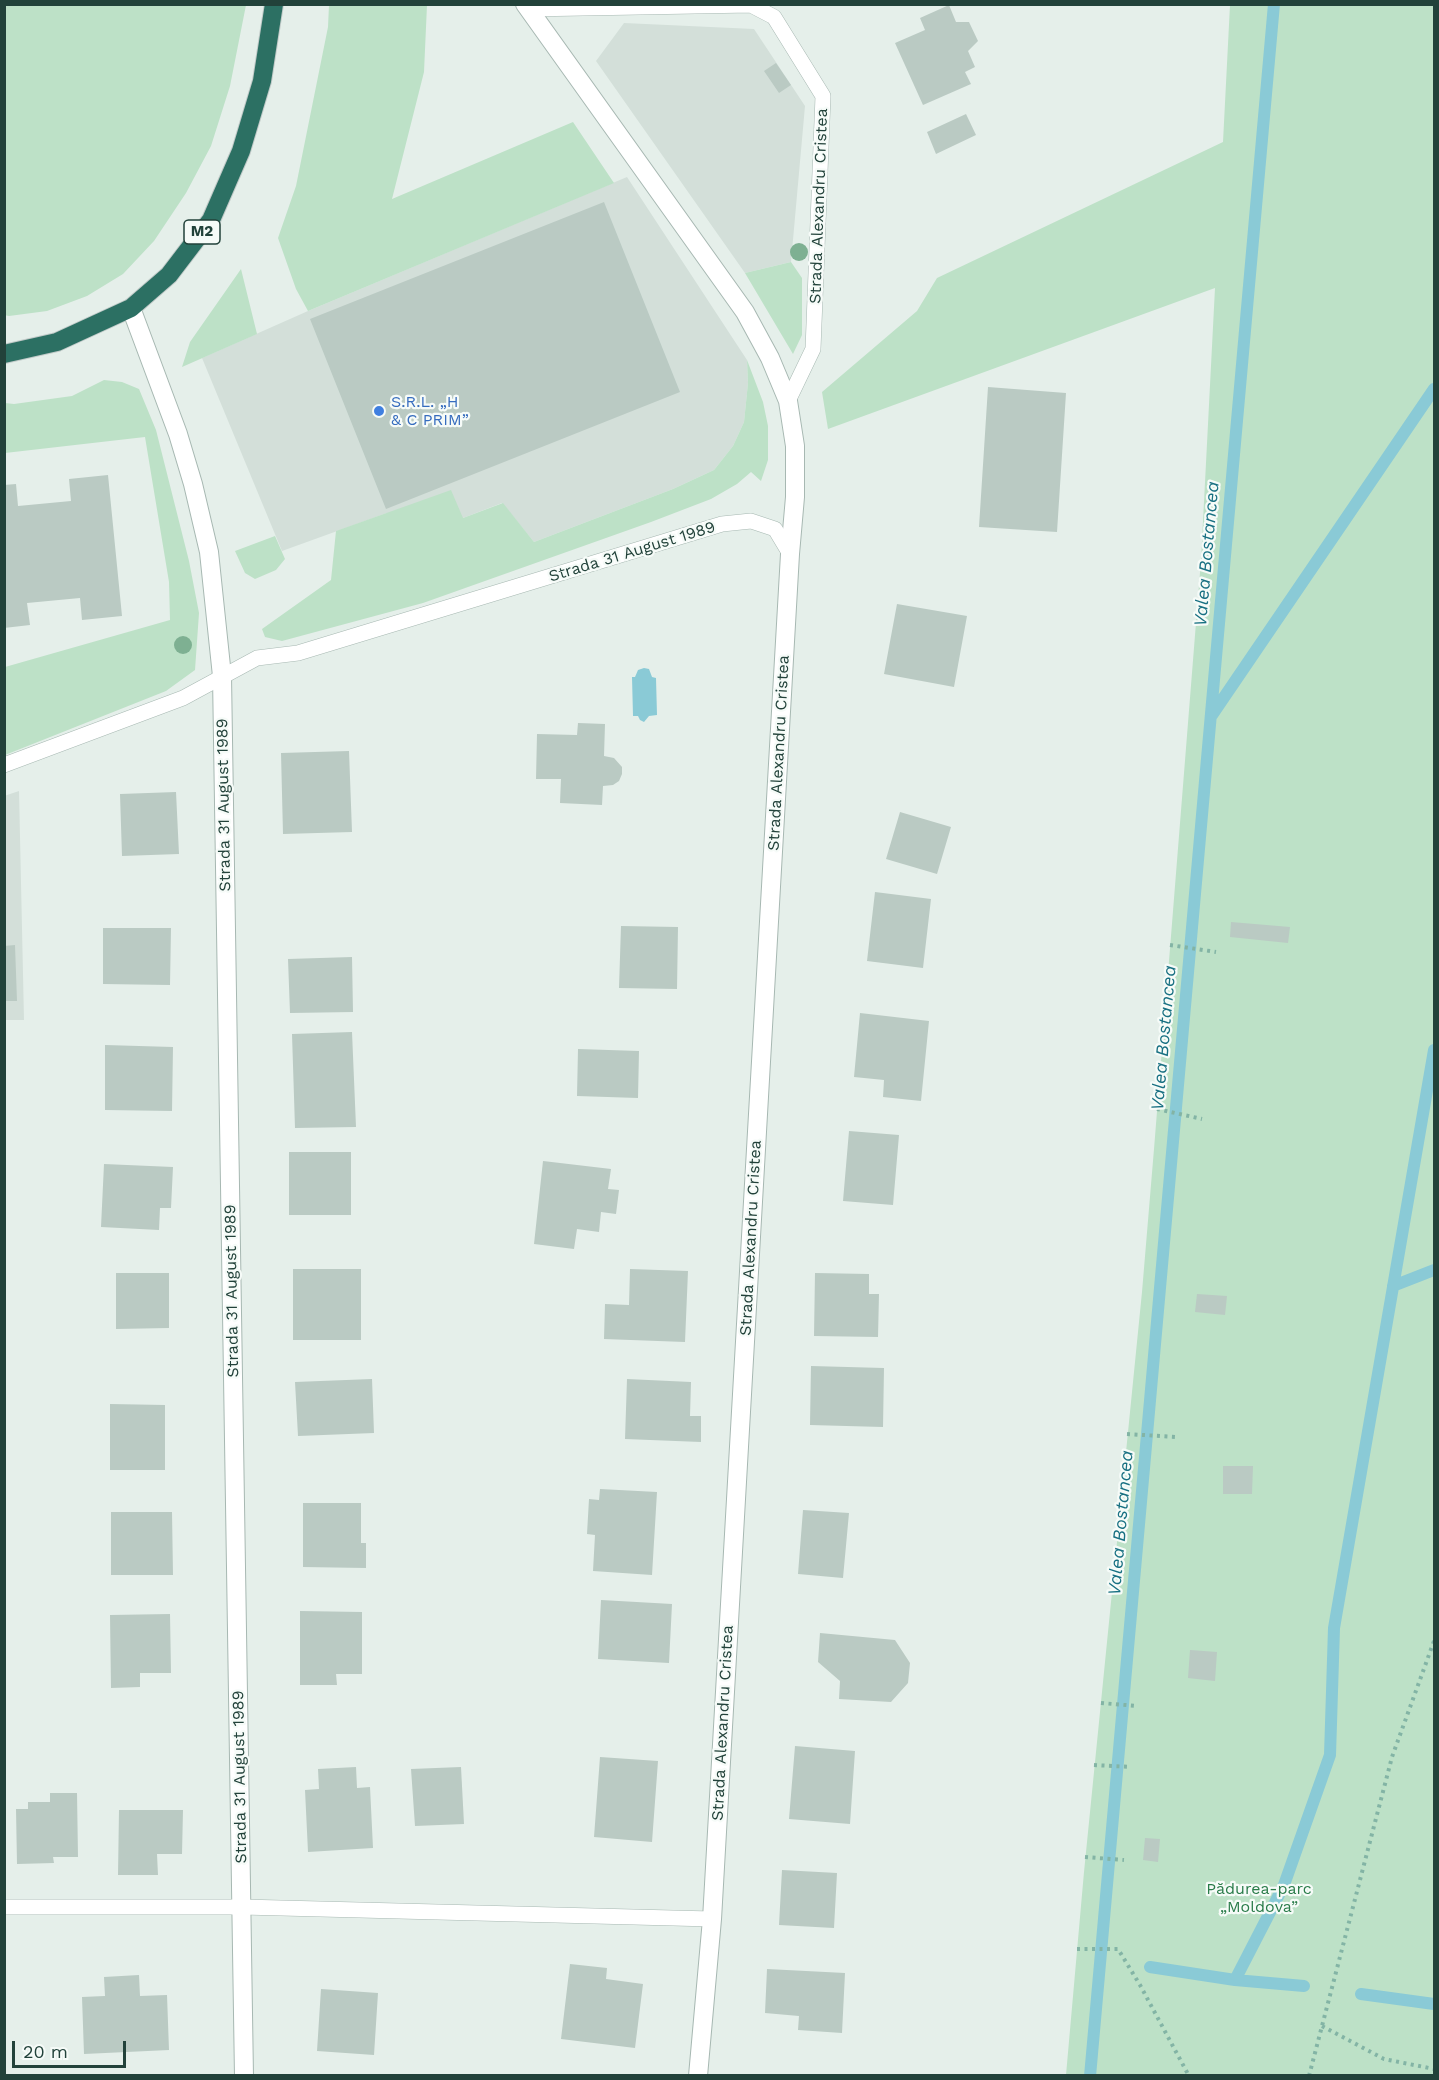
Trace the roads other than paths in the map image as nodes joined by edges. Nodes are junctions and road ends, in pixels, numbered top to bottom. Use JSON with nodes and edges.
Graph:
{"nodes":[{"id":1,"x":274,"y":4,"type":"edge"},
{"id":2,"x":526,"y":7,"type":"edge"},
{"id":3,"x":130,"y":308,"type":"junction"},
{"id":4,"x":4,"y":354,"type":"edge"},
{"id":5,"x":788,"y":401,"type":"junction"},
{"id":6,"x":790,"y":554,"type":"junction"},
{"id":7,"x":222,"y":676,"type":"junction"},
{"id":8,"x":4,"y":765,"type":"edge"},
{"id":9,"x":4,"y":1907,"type":"edge"},
{"id":10,"x":242,"y":1907,"type":"junction"},
{"id":11,"x":712,"y":1919,"type":"junction"},
{"id":12,"x":244,"y":2076,"type":"edge"},
{"id":13,"x":698,"y":2076,"type":"edge"}],
"edges":[{"from":1,"to":3,"type":"highway","number":"M2"},
{"from":2,"to":5,"type":"street","name":"Strada Alexandru Cristea"},
{"from":2,"to":5,"type":"lane","name":"Strada Alexandru Cristea"},
{"from":3,"to":4,"type":"highway","number":"M2"},
{"from":3,"to":7,"type":"street","name":"Strada 31 August 1989"},
{"from":5,"to":6,"type":"street","name":"Strada Alexandru Cristea"},
{"from":6,"to":7,"type":"lane","name":"Strada 31 August 1989"},
{"from":6,"to":11,"type":"street","name":"Strada Alexandru Cristea"},
{"from":7,"to":8,"type":"lane","name":"Strada 31 August 1989"},
{"from":7,"to":10,"type":"street","name":"Strada 31 August 1989"},
{"from":9,"to":10,"type":"lane"},
{"from":10,"to":11,"type":"lane"},
{"from":10,"to":12,"type":"street","name":"Strada 31 August 1989"},
{"from":11,"to":13,"type":"street","name":"Strada Alexandru Cristea"}]}
